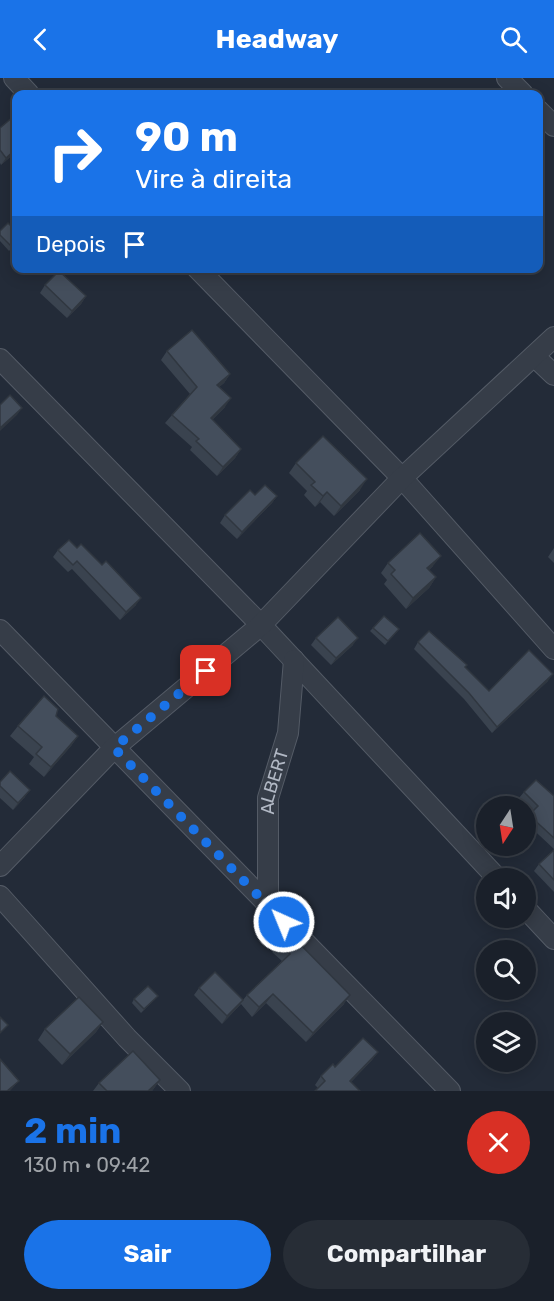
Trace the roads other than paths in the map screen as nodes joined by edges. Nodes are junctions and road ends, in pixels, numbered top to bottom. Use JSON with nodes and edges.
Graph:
{"nodes":[{"id":1,"x":14,"y":78,"type":"edge"},
{"id":2,"x":507,"y":78,"type":"edge"},
{"id":3,"x":25,"y":90,"type":"edge"},
{"id":4,"x":519,"y":90,"type":"edge"},
{"id":5,"x":543,"y":115,"type":"edge"},
{"id":6,"x":554,"y":126,"type":"edge"},
{"id":7,"x":202,"y":273,"type":"edge"},
{"id":8,"x":554,"y":337,"type":"edge"},
{"id":9,"x":534,"y":356,"type":"junction"},
{"id":10,"x":0,"y":359,"type":"edge"},
{"id":11,"x":554,"y":375,"type":"edge"},
{"id":12,"x":402,"y":478,"type":"junction"},
{"id":13,"x":261,"y":625,"type":"junction"},
{"id":14,"x":0,"y":630,"type":"edge"},
{"id":15,"x":554,"y":649,"type":"edge"},
{"id":16,"x":294,"y":660,"type":"junction"},
{"id":17,"x":114,"y":748,"type":"junction"},
{"id":18,"x":0,"y":866,"type":"edge"},
{"id":19,"x":488,"y":868,"type":"edge"},
{"id":20,"x":0,"y":896,"type":"edge"},
{"id":21,"x":268,"y":905,"type":"junction"},
{"id":22,"x":536,"y":920,"type":"edge"},
{"id":23,"x":554,"y":939,"type":"edge"},
{"id":24,"x":180,"y":1091,"type":"edge"},
{"id":25,"x":450,"y":1091,"type":"edge"}],
"edges":[{"from":1,"to":3,"type":"street"},
{"from":2,"to":4,"type":"street"},
{"from":5,"to":6,"type":"street"},
{"from":7,"to":12,"type":"street"},
{"from":8,"to":9,"type":"street"},
{"from":9,"to":11,"type":"street"},
{"from":9,"to":12,"type":"street"},
{"from":10,"to":13,"type":"street"},
{"from":12,"to":13,"type":"street"},
{"from":12,"to":15,"type":"street"},
{"from":13,"to":16,"type":"street"},
{"from":13,"to":17,"type":"street"},
{"from":14,"to":17,"type":"street"},
{"from":16,"to":19,"type":"street"},
{"from":16,"to":21,"type":"street","name":"ALBERT"},
{"from":17,"to":18,"type":"street"},
{"from":17,"to":21,"type":"street"},
{"from":20,"to":24,"type":"street"},
{"from":21,"to":25,"type":"street"},
{"from":22,"to":23,"type":"street"}]}
